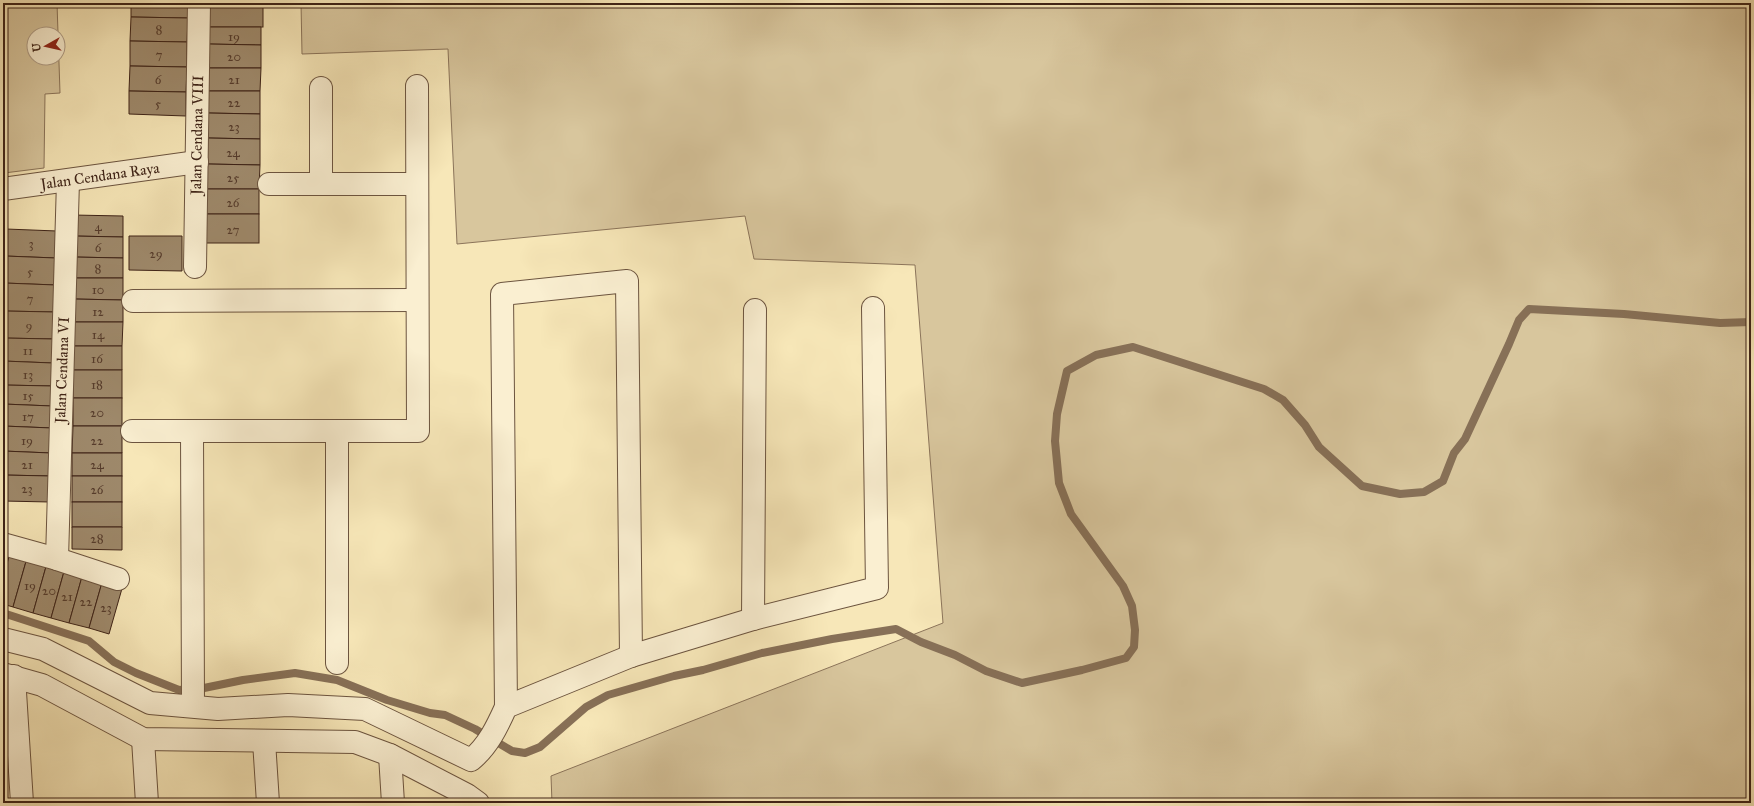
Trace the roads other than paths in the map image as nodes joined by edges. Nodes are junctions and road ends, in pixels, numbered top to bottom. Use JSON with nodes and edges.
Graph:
{"nodes":[{"id":1,"x":199,"y":3,"type":"edge"},
{"id":2,"x":417,"y":86,"type":"dead end"},
{"id":3,"x":321,"y":88,"type":"dead end"},
{"id":4,"x":197,"y":162,"type":"junction"},
{"id":5,"x":68,"y":181,"type":"junction"},
{"id":6,"x":321,"y":183,"type":"junction"},
{"id":7,"x":269,"y":184,"type":"dead end"},
{"id":8,"x":417,"y":184,"type":"junction"},
{"id":9,"x":3,"y":189,"type":"edge"},
{"id":10,"x":195,"y":267,"type":"dead end"},
{"id":11,"x":417,"y":300,"type":"junction"},
{"id":12,"x":133,"y":301,"type":"dead end"},
{"id":13,"x":873,"y":308,"type":"dead end"},
{"id":14,"x":755,"y":310,"type":"dead end"},
{"id":15,"x":132,"y":431,"type":"dead end"},
{"id":16,"x":192,"y":431,"type":"junction"},
{"id":17,"x":337,"y":431,"type":"junction"},
{"id":18,"x":3,"y":544,"type":"edge"},
{"id":19,"x":57,"y":559,"type":"junction"},
{"id":20,"x":118,"y":579,"type":"dead end"},
{"id":21,"x":753,"y":619,"type":"junction"},
{"id":22,"x":3,"y":639,"type":"edge"},
{"id":23,"x":631,"y":656,"type":"junction"},
{"id":24,"x":338,"y":663,"type":"dead end"},
{"id":25,"x":8,"y":675,"type":"edge"},
{"id":26,"x":193,"y":706,"type":"junction"},
{"id":27,"x":506,"y":707,"type":"junction"},
{"id":28,"x":143,"y":739,"type":"junction"},
{"id":29,"x":264,"y":741,"type":"junction"},
{"id":30,"x":390,"y":755,"type":"junction"},
{"id":31,"x":22,"y":803,"type":"edge"},
{"id":32,"x":146,"y":803,"type":"edge"},
{"id":33,"x":268,"y":803,"type":"edge"},
{"id":34,"x":393,"y":803,"type":"edge"},
{"id":35,"x":478,"y":803,"type":"edge"}],
"edges":[{"from":1,"to":4,"type":"street","name":"Jalan Cendana VIII"},
{"from":2,"to":8,"type":"street"},
{"from":3,"to":6,"type":"street"},
{"from":4,"to":5,"type":"street","name":"Jalan Cendana Raya"},
{"from":4,"to":10,"type":"street","name":"Jalan Cendana VIII"},
{"from":5,"to":9,"type":"street","name":"Jalan Cendana Raya"},
{"from":5,"to":19,"type":"street","name":"Jalan Cendana VI"},
{"from":6,"to":7,"type":"street"},
{"from":6,"to":8,"type":"street"},
{"from":8,"to":11,"type":"street"},
{"from":11,"to":12,"type":"street"},
{"from":11,"to":17,"type":"street"},
{"from":13,"to":21,"type":"street"},
{"from":14,"to":21,"type":"street"},
{"from":15,"to":16,"type":"street"},
{"from":16,"to":17,"type":"street"},
{"from":16,"to":26,"type":"street"},
{"from":17,"to":24,"type":"street"},
{"from":18,"to":19,"type":"street"},
{"from":19,"to":20,"type":"street"},
{"from":21,"to":23,"type":"street"},
{"from":22,"to":26,"type":"street"},
{"from":23,"to":27,"type":"street"},
{"from":23,"to":27,"type":"street"},
{"from":25,"to":28,"type":"street"},
{"from":25,"to":31,"type":"street"},
{"from":26,"to":27,"type":"street"},
{"from":28,"to":29,"type":"street"},
{"from":28,"to":32,"type":"street"},
{"from":29,"to":30,"type":"street"},
{"from":29,"to":33,"type":"street"},
{"from":30,"to":34,"type":"street"},
{"from":30,"to":35,"type":"street"}]}
